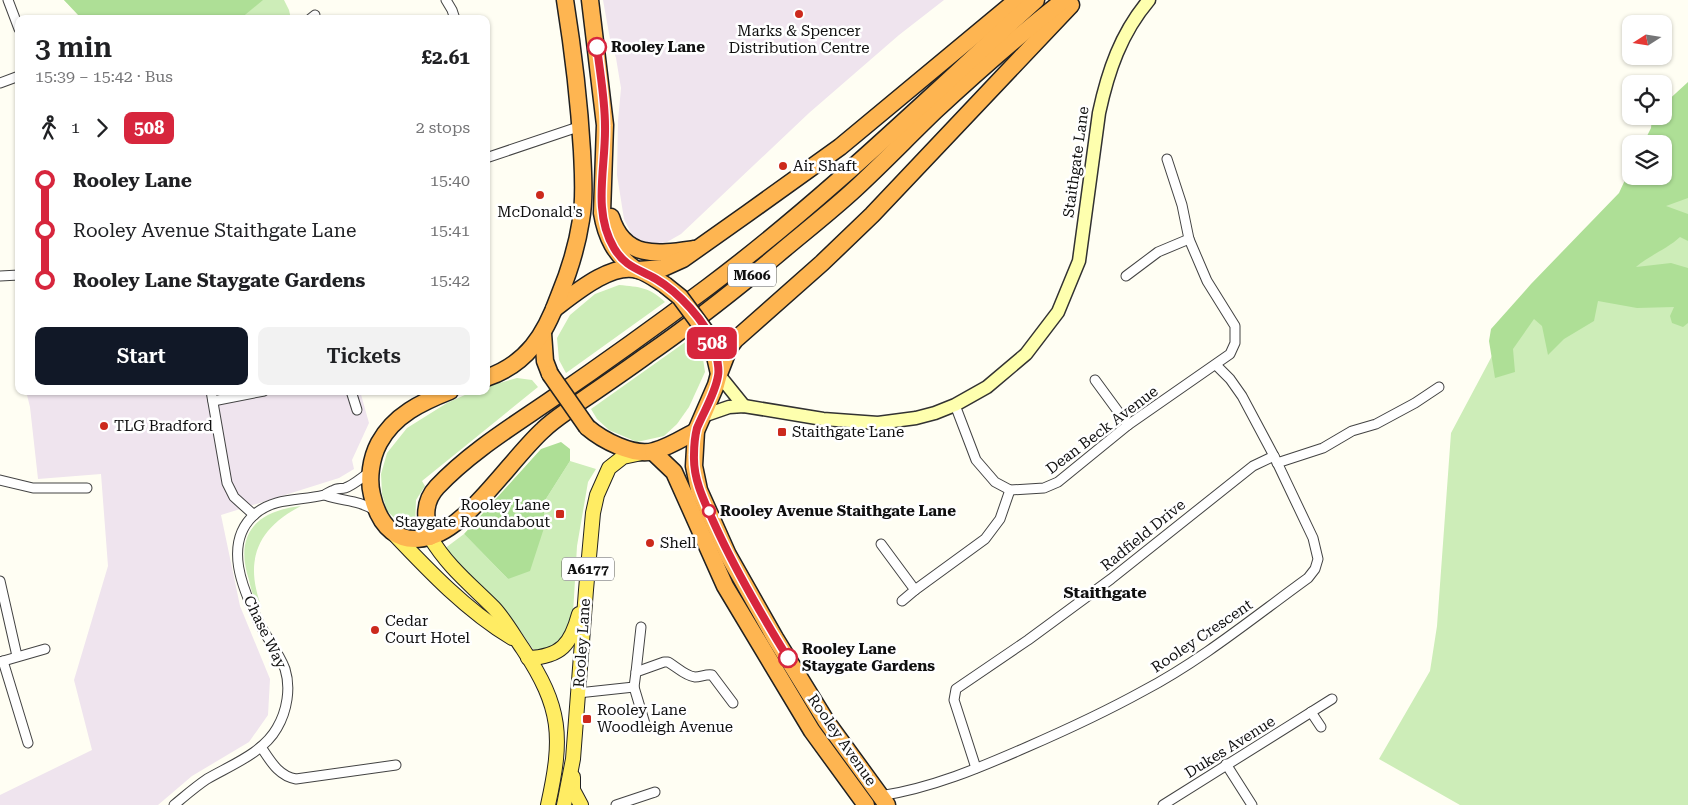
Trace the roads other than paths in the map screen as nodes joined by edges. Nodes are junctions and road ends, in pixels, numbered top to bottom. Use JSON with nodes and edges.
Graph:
{"nodes":[{"id":1,"x":8,"y":0,"type":"edge"},
{"id":2,"x":446,"y":0,"type":"edge"},
{"id":3,"x":565,"y":0,"type":"edge"},
{"id":4,"x":590,"y":0,"type":"edge"},
{"id":5,"x":1017,"y":0,"type":"edge"},
{"id":6,"x":1036,"y":0,"type":"edge"},
{"id":7,"x":1064,"y":0,"type":"edge"},
{"id":8,"x":1075,"y":0,"type":"edge"},
{"id":9,"x":1149,"y":0,"type":"edge"},
{"id":10,"x":453,"y":14,"type":"edge"},
{"id":11,"x":15,"y":18,"type":"edge"},
{"id":12,"x":15,"y":77,"type":"edge"},
{"id":13,"x":0,"y":83,"type":"edge"},
{"id":14,"x":580,"y":126,"type":"junction"},
{"id":15,"x":490,"y":157,"type":"edge"},
{"id":16,"x":1167,"y":159,"type":"dead end"},
{"id":17,"x":604,"y":170,"type":"junction"},
{"id":18,"x":1189,"y":239,"type":"junction"},
{"id":19,"x":696,"y":248,"type":"junction"},
{"id":20,"x":637,"y":270,"type":"junction"},
{"id":21,"x":15,"y":274,"type":"edge"},
{"id":22,"x":0,"y":276,"type":"edge"},
{"id":23,"x":1126,"y":276,"type":"dead end"},
{"id":24,"x":554,"y":309,"type":"junction"},
{"id":25,"x":543,"y":333,"type":"junction"},
{"id":26,"x":1216,"y":365,"type":"junction"},
{"id":27,"x":719,"y":374,"type":"junction"},
{"id":28,"x":490,"y":376,"type":"edge"},
{"id":29,"x":1096,"y":380,"type":"dead end"},
{"id":30,"x":1438,"y":387,"type":"dead end"},
{"id":31,"x":212,"y":395,"type":"edge"},
{"id":32,"x":244,"y":395,"type":"edge"},
{"id":33,"x":352,"y":395,"type":"edge"},
{"id":34,"x":440,"y":395,"type":"edge"},
{"id":35,"x":214,"y":401,"type":"junction"},
{"id":36,"x":955,"y":405,"type":"junction"},
{"id":37,"x":744,"y":406,"type":"junction"},
{"id":38,"x":357,"y":410,"type":"dead end"},
{"id":39,"x":700,"y":423,"type":"junction"},
{"id":40,"x":1128,"y":426,"type":"junction"},
{"id":41,"x":648,"y":452,"type":"junction"},
{"id":42,"x":1275,"y":460,"type":"junction"},
{"id":43,"x":370,"y":472,"type":"junction"},
{"id":44,"x":0,"y":481,"type":"edge"},
{"id":45,"x":87,"y":488,"type":"dead end"},
{"id":46,"x":1010,"y":490,"type":"junction"},
{"id":47,"x":325,"y":495,"type":"junction"},
{"id":48,"x":377,"y":512,"type":"junction"},
{"id":49,"x":254,"y":515,"type":"junction"},
{"id":50,"x":393,"y":533,"type":"junction"},
{"id":51,"x":430,"y":537,"type":"junction"},
{"id":52,"x":881,"y":544,"type":"dead end"},
{"id":53,"x":0,"y":581,"type":"edge"},
{"id":54,"x":586,"y":590,"type":"junction"},
{"id":55,"x":915,"y":590,"type":"junction"},
{"id":56,"x":902,"y":601,"type":"dead end"},
{"id":57,"x":641,"y":627,"type":"dead end"},
{"id":58,"x":517,"y":641,"type":"junction"},
{"id":59,"x":45,"y":649,"type":"dead end"},
{"id":60,"x":17,"y":656,"type":"junction"},
{"id":61,"x":528,"y":658,"type":"junction"},
{"id":62,"x":2,"y":661,"type":"edge"},
{"id":63,"x":636,"y":672,"type":"junction"},
{"id":64,"x":634,"y":687,"type":"junction"},
{"id":65,"x":578,"y":693,"type":"junction"},
{"id":66,"x":1332,"y":699,"type":"dead end"},
{"id":67,"x":733,"y":703,"type":"dead end"},
{"id":68,"x":1312,"y":712,"type":"junction"},
{"id":69,"x":646,"y":726,"type":"dead end"},
{"id":70,"x":1321,"y":727,"type":"dead end"},
{"id":71,"x":28,"y":743,"type":"dead end"},
{"id":72,"x":261,"y":747,"type":"junction"},
{"id":73,"x":573,"y":759,"type":"junction"},
{"id":74,"x":1226,"y":764,"type":"junction"},
{"id":75,"x":396,"y":765,"type":"dead end"},
{"id":76,"x":976,"y":768,"type":"junction"},
{"id":77,"x":655,"y":792,"type":"dead end"},
{"id":78,"x":884,"y":800,"type":"edge"},
{"id":79,"x":174,"y":805,"type":"edge"},
{"id":80,"x":548,"y":805,"type":"edge"},
{"id":81,"x":564,"y":805,"type":"edge"},
{"id":82,"x":581,"y":805,"type":"edge"},
{"id":83,"x":616,"y":805,"type":"edge"},
{"id":84,"x":866,"y":805,"type":"edge"},
{"id":85,"x":1162,"y":805,"type":"edge"},
{"id":86,"x":1252,"y":805,"type":"edge"}],
"edges":[{"from":1,"to":11,"type":"street"},
{"from":2,"to":10,"type":"street"},
{"from":3,"to":14,"type":"highway"},
{"from":4,"to":17,"type":"highway"},
{"from":5,"to":19,"type":"highway"},
{"from":6,"to":51,"type":"highway","number":"M606"},
{"from":7,"to":51,"type":"highway","number":"M606"},
{"from":8,"to":27,"type":"highway","number":"M606"},
{"from":9,"to":36,"type":"street","name":"Staithgate Lane"},
{"from":12,"to":13,"type":"street"},
{"from":14,"to":15,"type":"street"},
{"from":14,"to":24,"type":"highway"},
{"from":16,"to":18,"type":"street","name":"Dean Beck Avenue"},
{"from":17,"to":19,"type":"highway"},
{"from":17,"to":20,"type":"highway"},
{"from":18,"to":23,"type":"street"},
{"from":18,"to":26,"type":"street","name":"Dean Beck Avenue"},
{"from":19,"to":20,"type":"highway"},
{"from":20,"to":24,"type":"highway"},
{"from":20,"to":27,"type":"highway","bridge":true},
{"from":21,"to":22,"type":"street"},
{"from":24,"to":25,"type":"highway"},
{"from":25,"to":28,"type":"highway"},
{"from":25,"to":41,"type":"highway","bridge":true},
{"from":26,"to":40,"type":"street","name":"Dean Beck Avenue"},
{"from":26,"to":42,"type":"street","name":"Rooley Crescent"},
{"from":27,"to":37,"type":"street"},
{"from":27,"to":39,"type":"highway"},
{"from":29,"to":40,"type":"street"},
{"from":30,"to":42,"type":"street","name":"Radfield Drive"},
{"from":31,"to":35,"type":"street"},
{"from":32,"to":35,"type":"street"},
{"from":33,"to":38,"type":"street"},
{"from":34,"to":43,"type":"highway"},
{"from":35,"to":49,"type":"street"},
{"from":36,"to":37,"type":"street","name":"Staithgate Lane"},
{"from":36,"to":46,"type":"street"},
{"from":37,"to":39,"type":"street","name":"Staithgate Lane"},
{"from":39,"to":41,"type":"highway","number":"A6177"},
{"from":39,"to":78,"type":"highway","name":"Rooley Avenue"},
{"from":40,"to":46,"type":"street","name":"Dean Beck Avenue"},
{"from":41,"to":54,"type":"main road","name":"Rooley Lane","number":"A6177"},
{"from":41,"to":84,"type":"highway","name":"Rooley Avenue"},
{"from":42,"to":76,"type":"street","name":"Radfield Drive"},
{"from":42,"to":76,"type":"street","name":"Rooley Crescent"},
{"from":43,"to":47,"type":"street"},
{"from":43,"to":48,"type":"highway"},
{"from":44,"to":45,"type":"street"},
{"from":46,"to":55,"type":"street"},
{"from":47,"to":48,"type":"street"},
{"from":47,"to":49,"type":"street","name":"Chase Way"},
{"from":48,"to":50,"type":"highway"},
{"from":49,"to":72,"type":"street","name":"Chase Way"},
{"from":50,"to":51,"type":"highway"},
{"from":50,"to":58,"type":"main road"},
{"from":51,"to":58,"type":"main road"},
{"from":52,"to":55,"type":"street"},
{"from":53,"to":60,"type":"street"},
{"from":54,"to":61,"type":"main road"},
{"from":54,"to":65,"type":"main road","name":"Rooley Lane","number":"A6177"},
{"from":55,"to":56,"type":"street"},
{"from":57,"to":63,"type":"street"},
{"from":58,"to":61,"type":"main road"},
{"from":59,"to":60,"type":"street"},
{"from":60,"to":62,"type":"street"},
{"from":61,"to":80,"type":"main road"},
{"from":62,"to":71,"type":"street"},
{"from":63,"to":64,"type":"street"},
{"from":63,"to":67,"type":"street"},
{"from":64,"to":65,"type":"street"},
{"from":64,"to":69,"type":"street"},
{"from":65,"to":73,"type":"main road","name":"Rooley Lane","number":"A6177"},
{"from":66,"to":68,"type":"street","name":"Dukes Avenue"},
{"from":68,"to":70,"type":"street"},
{"from":68,"to":74,"type":"street","name":"Dukes Avenue"},
{"from":72,"to":75,"type":"street"},
{"from":72,"to":79,"type":"street","name":"Chase Way"},
{"from":73,"to":81,"type":"main road","number":"A6177"},
{"from":73,"to":82,"type":"main road"},
{"from":74,"to":85,"type":"street","name":"Dukes Avenue"},
{"from":74,"to":86,"type":"street"},
{"from":76,"to":78,"type":"street","name":"Rooley Crescent"},
{"from":77,"to":83,"type":"street"}]}
